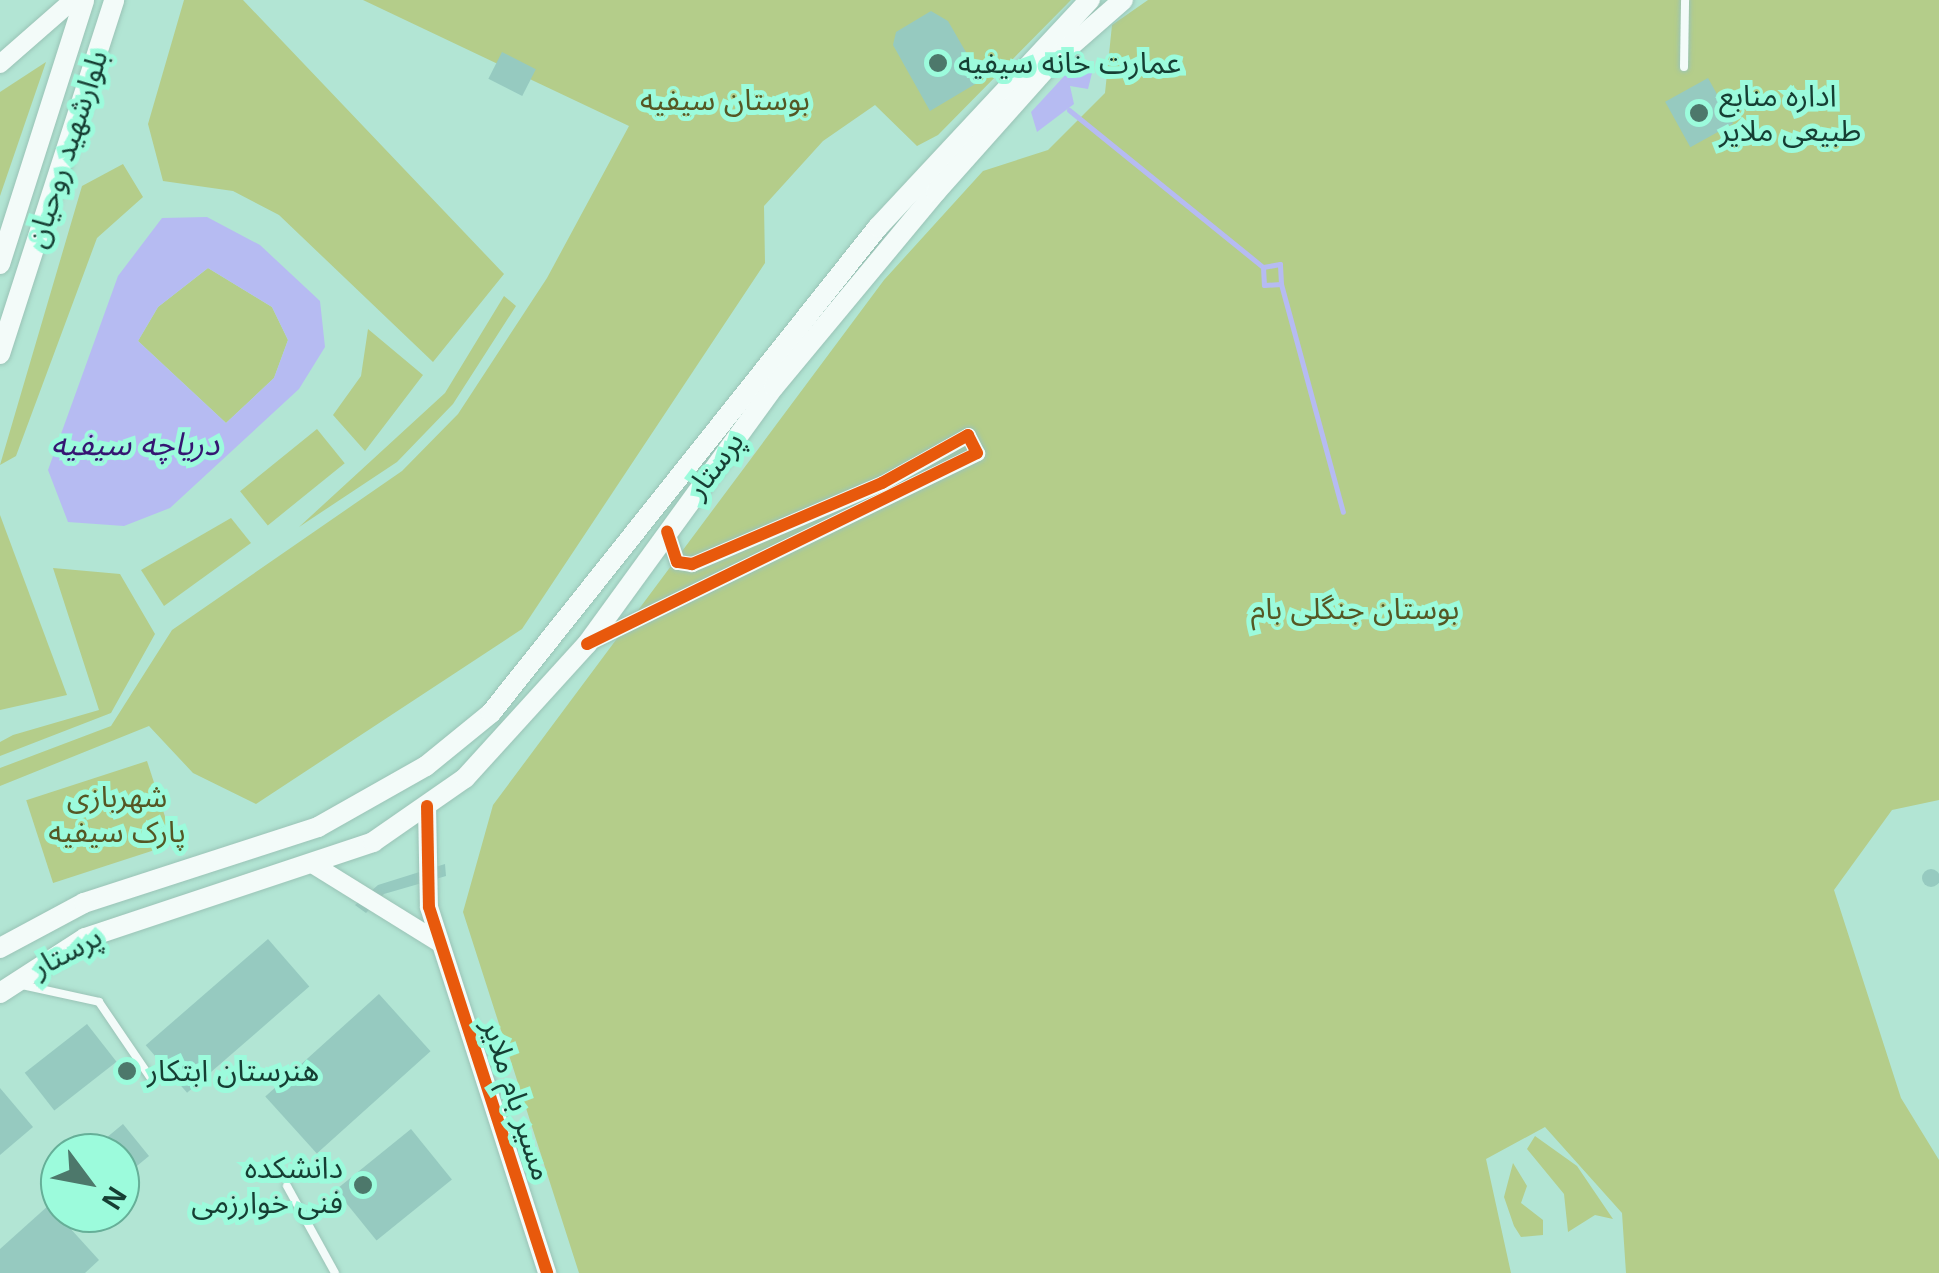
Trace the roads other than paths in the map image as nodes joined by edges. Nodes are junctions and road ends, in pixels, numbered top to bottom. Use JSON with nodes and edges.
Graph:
{"nodes":[{"id":1,"x":73,"y":0,"type":"edge"},
{"id":2,"x":84,"y":0,"type":"edge"},
{"id":3,"x":114,"y":0,"type":"edge"},
{"id":4,"x":1090,"y":0,"type":"edge"},
{"id":5,"x":1123,"y":0,"type":"edge"},
{"id":6,"x":1684,"y":0,"type":"edge"},
{"id":7,"x":0,"y":64,"type":"edge"},
{"id":8,"x":1684,"y":67,"type":"dead end"},
{"id":9,"x":0,"y":264,"type":"edge"},
{"id":10,"x":0,"y":354,"type":"edge"},
{"id":11,"x":667,"y":532,"type":"junction"},
{"id":12,"x":587,"y":644,"type":"junction"},
{"id":13,"x":427,"y":806,"type":"junction"},
{"id":14,"x":314,"y":865,"type":"junction"},
{"id":15,"x":440,"y":942,"type":"junction"},
{"id":16,"x":0,"y":948,"type":"edge"},
{"id":17,"x":6,"y":988,"type":"edge"},
{"id":18,"x":152,"y":1080,"type":"dead end"},
{"id":19,"x":288,"y":1186,"type":"dead end"},
{"id":20,"x":335,"y":1273,"type":"edge"},
{"id":21,"x":547,"y":1273,"type":"edge"}],
"edges":[{"from":1,"to":7,"type":"street"},
{"from":2,"to":9,"type":"main road","name":"بلوارشهید روحیان"},
{"from":3,"to":10,"type":"main road","name":"بلوارشهید روحیان"},
{"from":4,"to":16,"type":"main road","name":"پرستار"},
{"from":5,"to":11,"type":"main road","name":"پرستار"},
{"from":6,"to":8,"type":"lane"},
{"from":11,"to":12,"type":"main road","name":"پرستار"},
{"from":11,"to":12,"type":"street"},
{"from":12,"to":13,"type":"main road","name":"پرستار"},
{"from":13,"to":14,"type":"main road","name":"پرستار"},
{"from":13,"to":15,"type":"street","name":"مسیر بام ملایر"},
{"from":14,"to":15,"type":"street"},
{"from":14,"to":17,"type":"main road","name":"پرستار"},
{"from":15,"to":21,"type":"street","name":"مسیر بام ملایر"},
{"from":17,"to":18,"type":"lane"},
{"from":19,"to":20,"type":"lane"}]}
